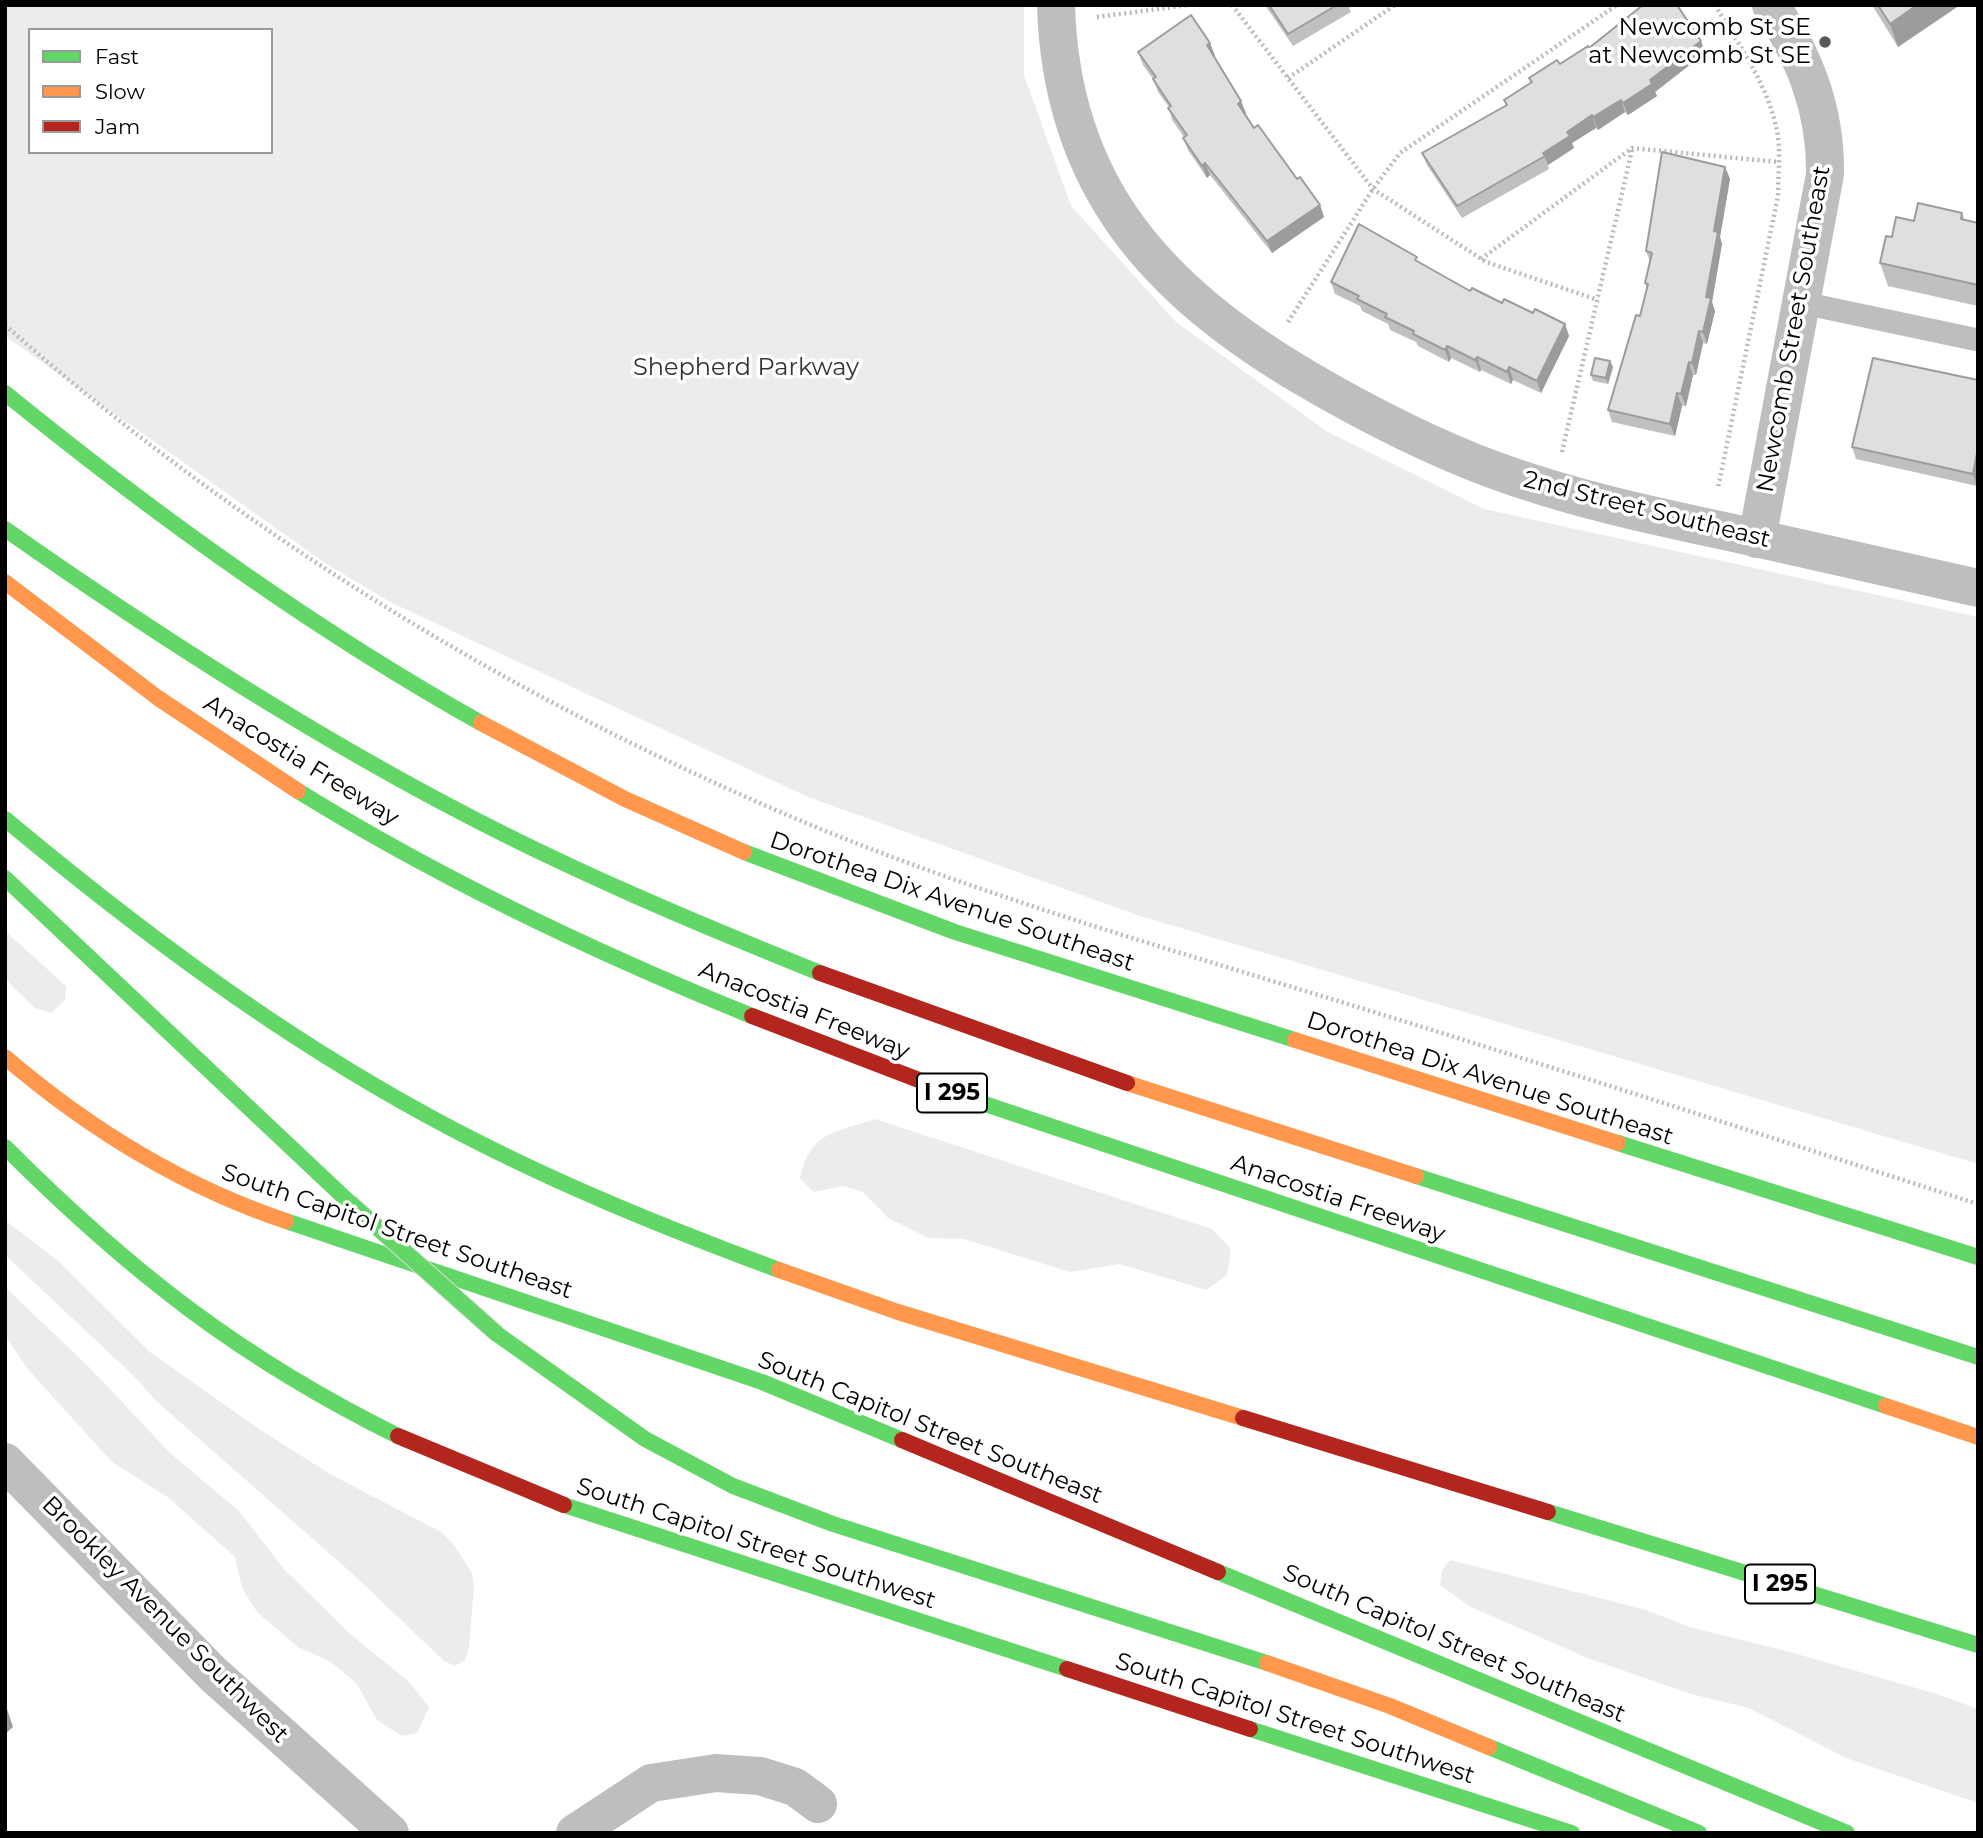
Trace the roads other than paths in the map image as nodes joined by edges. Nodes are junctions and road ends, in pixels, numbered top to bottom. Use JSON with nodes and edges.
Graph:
{"nodes":[{"id":1,"x":1056,"y":5,"type":"edge"},
{"id":2,"x":1771,"y":5,"type":"edge"},
{"id":3,"x":1803,"y":303,"type":"junction"},
{"id":4,"x":1978,"y":340,"type":"edge"},
{"id":5,"x":5,"y":393,"type":"edge"},
{"id":6,"x":5,"y":529,"type":"edge"},
{"id":7,"x":1757,"y":539,"type":"junction"},
{"id":8,"x":5,"y":582,"type":"edge"},
{"id":9,"x":1978,"y":588,"type":"edge"},
{"id":10,"x":5,"y":819,"type":"edge"},
{"id":11,"x":5,"y":878,"type":"edge"},
{"id":12,"x":5,"y":1057,"type":"edge"},
{"id":13,"x":5,"y":1147,"type":"edge"},
{"id":14,"x":1978,"y":1257,"type":"edge"},
{"id":15,"x":1978,"y":1357,"type":"edge"},
{"id":16,"x":1978,"y":1437,"type":"edge"},
{"id":17,"x":5,"y":1462,"type":"edge"},
{"id":18,"x":1978,"y":1645,"type":"edge"},
{"id":19,"x":818,"y":1804,"type":"dead end"},
{"id":20,"x":390,"y":1833,"type":"edge"},
{"id":21,"x":575,"y":1833,"type":"edge"},
{"id":22,"x":1572,"y":1833,"type":"edge"},
{"id":23,"x":1699,"y":1833,"type":"edge"},
{"id":24,"x":1847,"y":1833,"type":"edge"}],
"edges":[{"from":1,"to":7,"type":"street","name":"2nd Street Southeast"},
{"from":2,"to":3,"type":"street","name":"Newcomb Street Southeast"},
{"from":3,"to":4,"type":"lane"},
{"from":3,"to":7,"type":"street","name":"Newcomb Street Southeast"},
{"from":5,"to":14,"type":"main road","name":"Dorothea Dix Avenue Southeast"},
{"from":6,"to":15,"type":"main road"},
{"from":7,"to":9,"type":"street","name":"2nd Street Southeast"},
{"from":8,"to":16,"type":"main road","name":"Anacostia Freeway","number":"I 295"},
{"from":10,"to":18,"type":"main road","number":"I 295"},
{"from":11,"to":23,"type":"main road","bridge":true},
{"from":12,"to":24,"type":"main road","name":"South Capitol Street Southeast"},
{"from":13,"to":22,"type":"main road","name":"South Capitol Street Southwest"},
{"from":17,"to":20,"type":"street","name":"Brookley Avenue Southwest"},
{"from":19,"to":21,"type":"street"}]}
